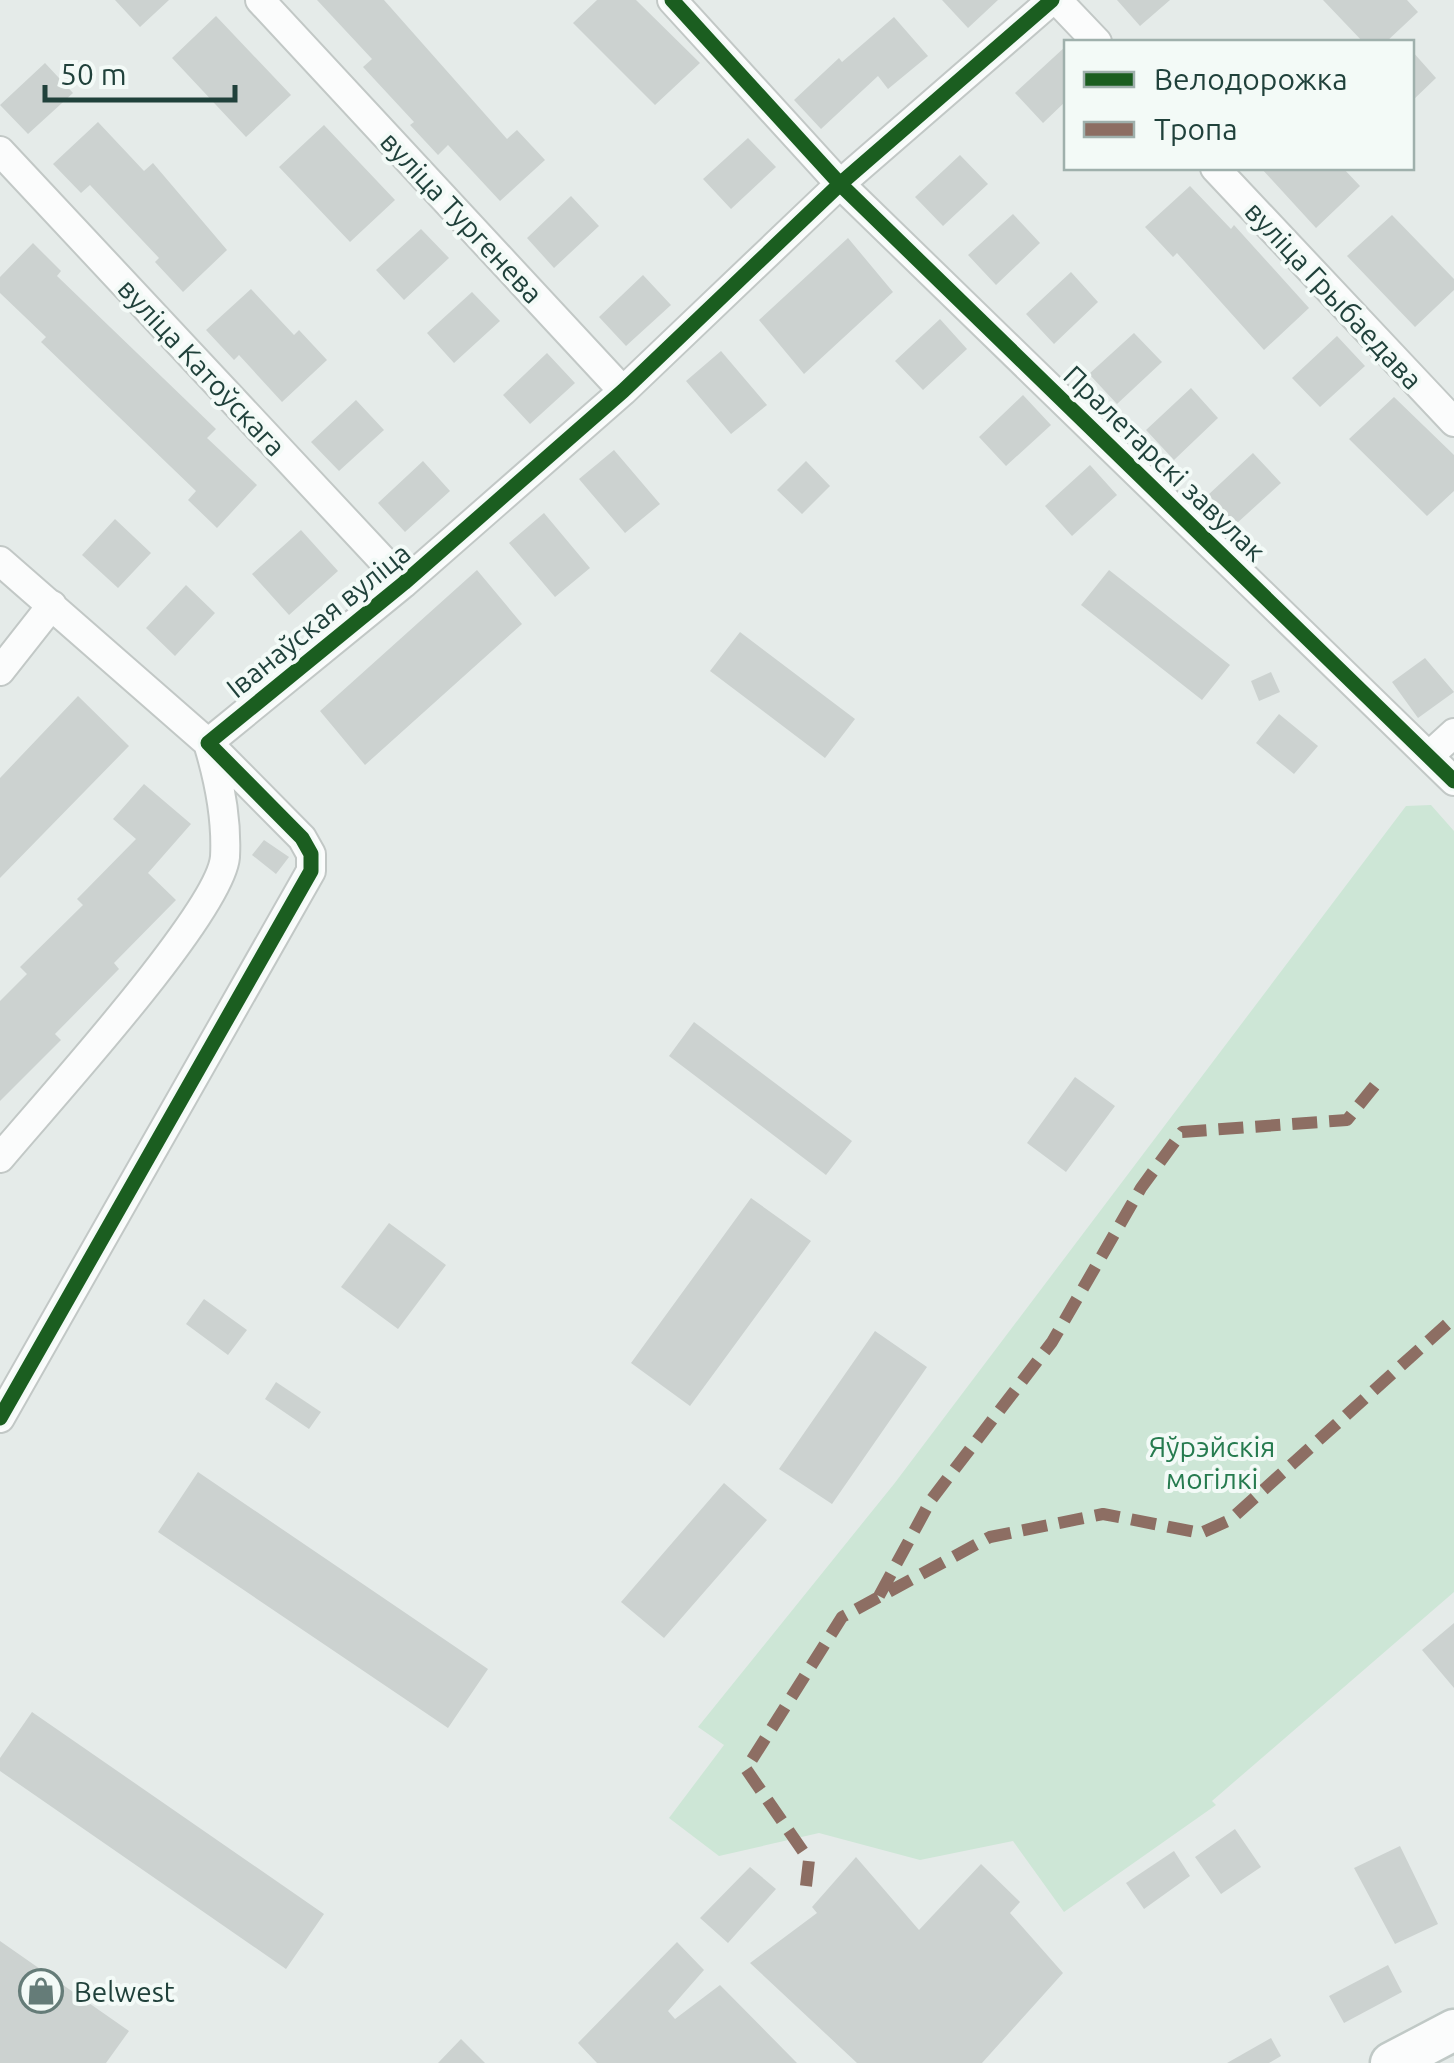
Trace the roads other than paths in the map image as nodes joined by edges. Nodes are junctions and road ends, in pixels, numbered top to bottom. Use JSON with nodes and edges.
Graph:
{"nodes":[{"id":1,"x":260,"y":0,"type":"edge"},
{"id":2,"x":672,"y":0,"type":"edge"},
{"id":3,"x":1055,"y":0,"type":"edge"},
{"id":4,"x":1095,"y":40,"type":"edge"},
{"id":5,"x":0,"y":150,"type":"edge"},
{"id":6,"x":1217,"y":170,"type":"edge"},
{"id":7,"x":840,"y":184,"type":"junction"},
{"id":8,"x":623,"y":391,"type":"junction"},
{"id":9,"x":1454,"y":422,"type":"edge"},
{"id":10,"x":0,"y":560,"type":"edge"},
{"id":11,"x":404,"y":583,"type":"junction"},
{"id":12,"x":52,"y":605,"type":"junction"},
{"id":13,"x":0,"y":671,"type":"edge"},
{"id":14,"x":1454,"y":733,"type":"edge"},
{"id":15,"x":208,"y":743,"type":"junction"},
{"id":16,"x":1431,"y":754,"type":"junction"},
{"id":17,"x":1454,"y":780,"type":"edge"},
{"id":18,"x":0,"y":1158,"type":"edge"},
{"id":19,"x":0,"y":1418,"type":"edge"},
{"id":20,"x":1454,"y":2030,"type":"edge"},
{"id":21,"x":1392,"y":2063,"type":"edge"}],
"edges":[{"from":1,"to":8,"type":"street","name":"вуліца Тургенева"},
{"from":2,"to":7,"type":"street","name":"Пралетарскі завулак"},
{"from":3,"to":4,"type":"street"},
{"from":3,"to":7,"type":"street","name":"Іванаўская вуліца"},
{"from":5,"to":11,"type":"street","name":"вуліца Катоўскага"},
{"from":6,"to":9,"type":"street","name":"вуліца Грыбаедава"},
{"from":7,"to":8,"type":"street","name":"Іванаўская вуліца"},
{"from":7,"to":16,"type":"street","name":"Пралетарскі завулак"},
{"from":8,"to":11,"type":"street","name":"Іванаўская вуліца"},
{"from":10,"to":12,"type":"street"},
{"from":11,"to":15,"type":"street","name":"Іванаўская вуліца"},
{"from":12,"to":13,"type":"street"},
{"from":12,"to":15,"type":"street"},
{"from":14,"to":16,"type":"street"},
{"from":15,"to":18,"type":"street"},
{"from":15,"to":19,"type":"street"},
{"from":16,"to":17,"type":"street","name":"Пралетарскі завулак"},
{"from":20,"to":21,"type":"street"}]}
